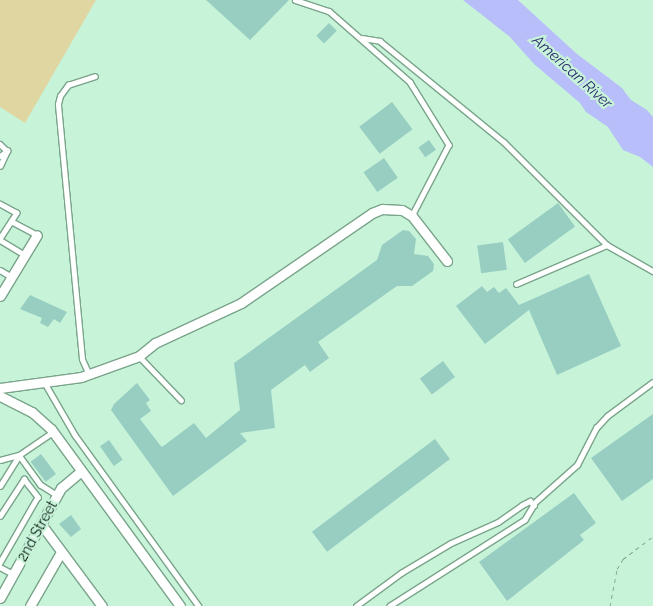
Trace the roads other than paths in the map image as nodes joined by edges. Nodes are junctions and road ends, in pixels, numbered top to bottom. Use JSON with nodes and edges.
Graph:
{"nodes":[{"id":1,"x":295,"y":0,"type":"edge"},
{"id":2,"x":362,"y":38,"type":"junction"},
{"id":3,"x":95,"y":76,"type":"dead end"},
{"id":4,"x":0,"y":144,"type":"edge"},
{"id":5,"x":7,"y":151,"type":"junction"},
{"id":6,"x":0,"y":156,"type":"edge"},
{"id":7,"x":0,"y":166,"type":"edge"},
{"id":8,"x":0,"y":204,"type":"edge"},
{"id":9,"x":412,"y":216,"type":"junction"},
{"id":10,"x":11,"y":221,"type":"junction"},
{"id":11,"x":37,"y":235,"type":"joint"},
{"id":12,"x":0,"y":239,"type":"edge"},
{"id":13,"x":607,"y":245,"type":"junction"},
{"id":14,"x":25,"y":255,"type":"junction"},
{"id":15,"x":447,"y":261,"type":"dead end"},
{"id":16,"x":0,"y":270,"type":"edge"},
{"id":17,"x":653,"y":271,"type":"edge"},
{"id":18,"x":12,"y":277,"type":"junction"},
{"id":19,"x":516,"y":284,"type":"dead end"},
{"id":20,"x":0,"y":296,"type":"edge"},
{"id":21,"x":139,"y":356,"type":"junction"},
{"id":22,"x":89,"y":374,"type":"junction"},
{"id":23,"x":653,"y":382,"type":"edge"},
{"id":24,"x":45,"y":383,"type":"junction"},
{"id":25,"x":0,"y":388,"type":"edge"},
{"id":26,"x":0,"y":396,"type":"edge"},
{"id":27,"x":181,"y":400,"type":"dead end"},
{"id":28,"x":53,"y":432,"type":"junction"},
{"id":29,"x":19,"y":455,"type":"junction"},
{"id":30,"x":0,"y":460,"type":"edge"},
{"id":31,"x":81,"y":471,"type":"junction"},
{"id":32,"x":0,"y":486,"type":"edge"},
{"id":33,"x":57,"y":495,"type":"junction"},
{"id":34,"x":533,"y":504,"type":"junction"},
{"id":35,"x":0,"y":516,"type":"edge"},
{"id":36,"x":41,"y":524,"type":"junction"},
{"id":37,"x":61,"y":552,"type":"junction"},
{"id":38,"x":0,"y":565,"type":"edge"},
{"id":39,"x":13,"y":574,"type":"junction"},
{"id":40,"x":0,"y":598,"type":"edge"},
{"id":41,"x":30,"y":606,"type":"edge"},
{"id":42,"x":102,"y":606,"type":"edge"},
{"id":43,"x":180,"y":606,"type":"edge"},
{"id":44,"x":199,"y":606,"type":"edge"},
{"id":45,"x":356,"y":606,"type":"edge"},
{"id":46,"x":390,"y":606,"type":"edge"}],
"edges":[{"from":1,"to":2,"type":"lane"},
{"from":2,"to":9,"type":"lane"},
{"from":2,"to":13,"type":"lane"},
{"from":3,"to":22,"type":"lane"},
{"from":4,"to":5,"type":"lane"},
{"from":5,"to":6,"type":"lane"},
{"from":5,"to":7,"type":"lane"},
{"from":8,"to":10,"type":"lane"},
{"from":9,"to":15,"type":"street"},
{"from":9,"to":21,"type":"street"},
{"from":10,"to":11,"type":"lane"},
{"from":10,"to":12,"type":"lane"},
{"from":11,"to":14,"type":"street"},
{"from":12,"to":14,"type":"lane"},
{"from":13,"to":17,"type":"lane"},
{"from":13,"to":19,"type":"lane"},
{"from":14,"to":18,"type":"street"},
{"from":16,"to":18,"type":"lane"},
{"from":18,"to":20,"type":"street"},
{"from":21,"to":22,"type":"street"},
{"from":21,"to":27,"type":"lane"},
{"from":22,"to":24,"type":"street"},
{"from":23,"to":34,"type":"lane"},
{"from":24,"to":25,"type":"street"},
{"from":24,"to":44,"type":"lane"},
{"from":26,"to":28,"type":"street"},
{"from":28,"to":29,"type":"lane"},
{"from":28,"to":31,"type":"street"},
{"from":29,"to":30,"type":"lane"},
{"from":29,"to":32,"type":"lane"},
{"from":29,"to":33,"type":"lane"},
{"from":31,"to":33,"type":"street","name":"2nd Street"},
{"from":31,"to":43,"type":"street"},
{"from":33,"to":36,"type":"street","name":"2nd Street"},
{"from":34,"to":45,"type":"lane"},
{"from":34,"to":46,"type":"lane"},
{"from":35,"to":38,"type":"lane"},
{"from":36,"to":37,"type":"street"},
{"from":36,"to":39,"type":"street","name":"2nd Street"},
{"from":37,"to":41,"type":"street"},
{"from":37,"to":42,"type":"street"},
{"from":38,"to":39,"type":"lane"},
{"from":39,"to":40,"type":"street","name":"2nd Street"}]}
